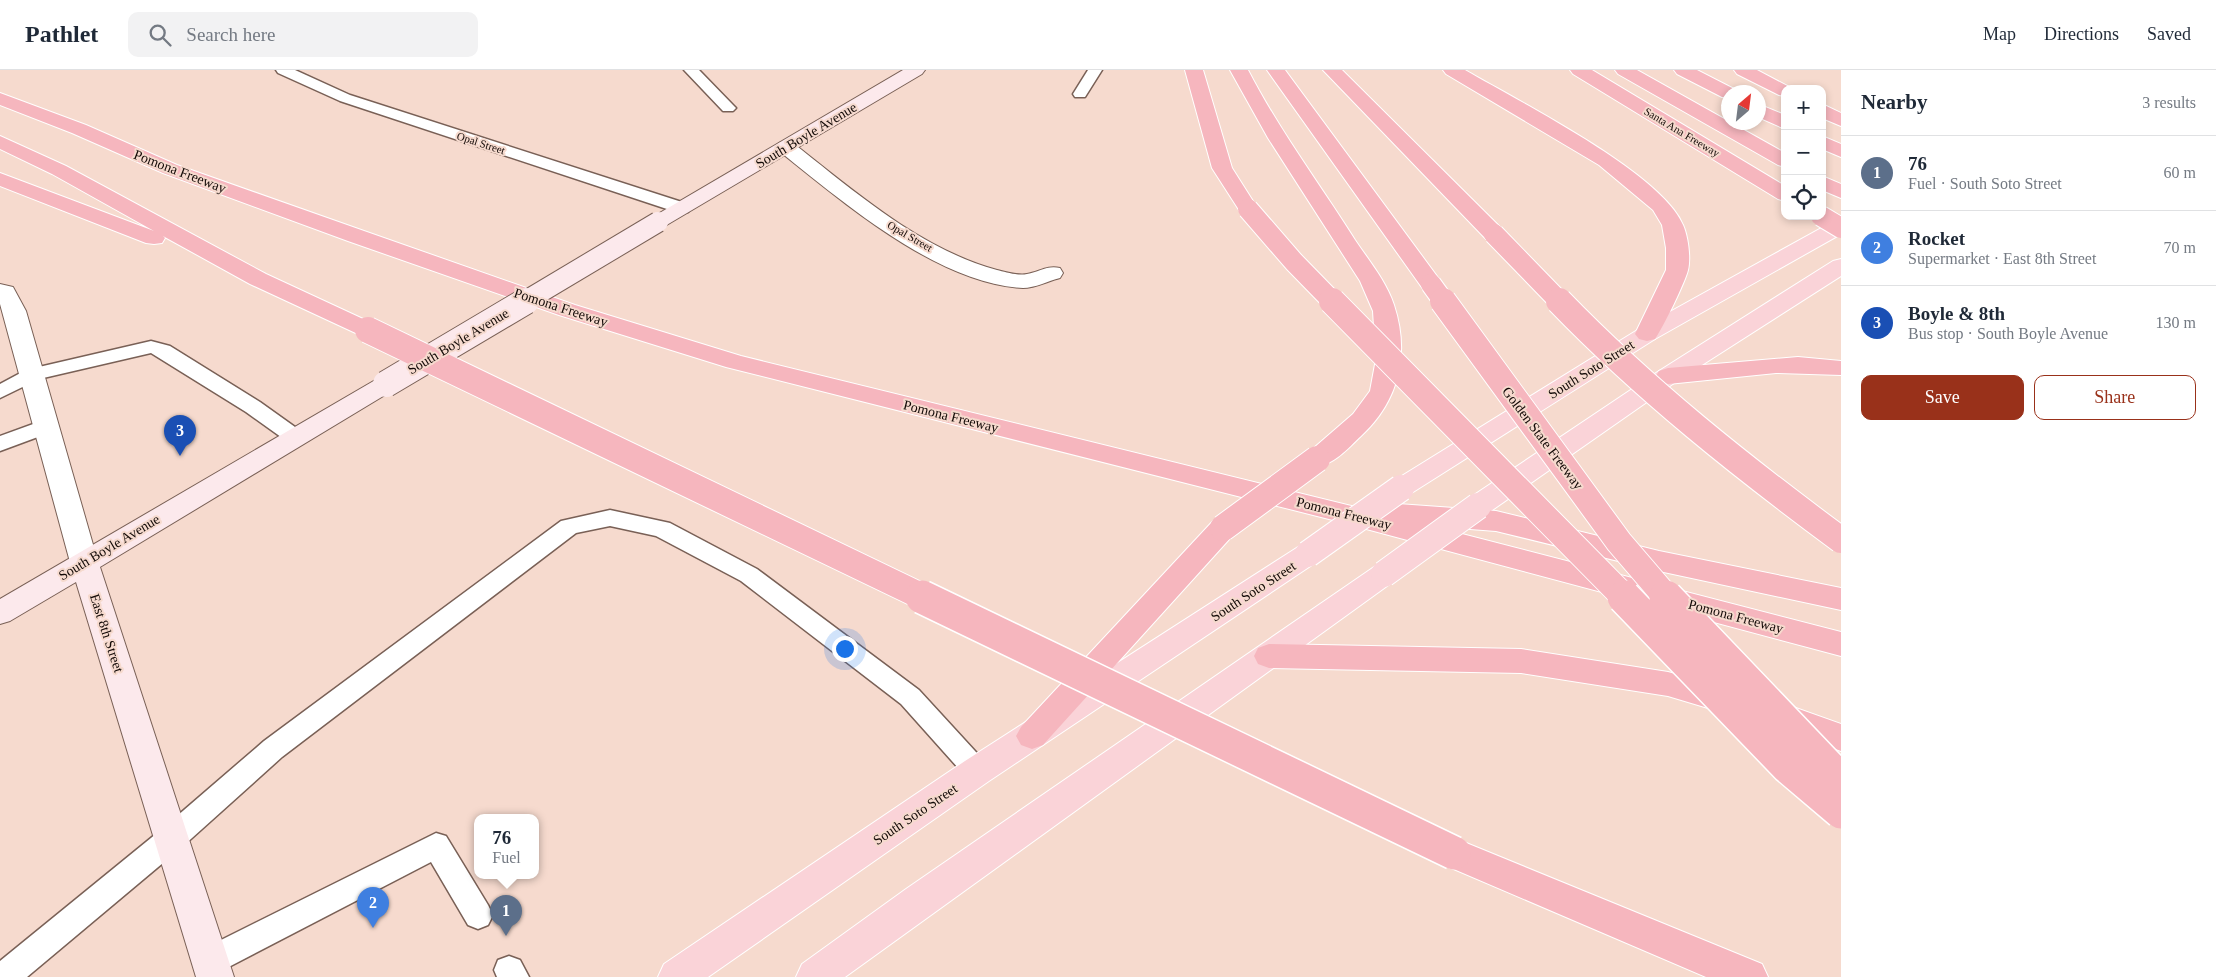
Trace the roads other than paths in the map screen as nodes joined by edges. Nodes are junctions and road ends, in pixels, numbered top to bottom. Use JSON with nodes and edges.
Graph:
{"nodes":[{"id":1,"x":283,"y":70,"type":"edge"},
{"id":2,"x":691,"y":70,"type":"edge"},
{"id":3,"x":916,"y":70,"type":"edge"},
{"id":4,"x":1095,"y":70,"type":"edge"},
{"id":5,"x":1194,"y":70,"type":"edge"},
{"id":6,"x":1238,"y":70,"type":"edge"},
{"id":7,"x":1276,"y":70,"type":"edge"},
{"id":8,"x":1332,"y":70,"type":"edge"},
{"id":9,"x":1352,"y":70,"type":"edge"},
{"id":10,"x":1452,"y":70,"type":"edge"},
{"id":11,"x":1579,"y":70,"type":"edge"},
{"id":12,"x":1624,"y":70,"type":"edge"},
{"id":13,"x":1683,"y":70,"type":"edge"},
{"id":14,"x":1743,"y":70,"type":"edge"},
{"id":15,"x":0,"y":87,"type":"edge"},
{"id":16,"x":1781,"y":89,"type":"edge"},
{"id":17,"x":1721,"y":90,"type":"edge"},
{"id":18,"x":1080,"y":94,"type":"dead end"},
{"id":19,"x":0,"y":99,"type":"edge"},
{"id":20,"x":728,"y":108,"type":"dead end"},
{"id":21,"x":1826,"y":112,"type":"edge"},
{"id":22,"x":1766,"y":113,"type":"edge"},
{"id":23,"x":1781,"y":120,"type":"edge"},
{"id":24,"x":1841,"y":120,"type":"edge"},
{"id":25,"x":79,"y":129,"type":"junction"},
{"id":26,"x":0,"y":142,"type":"edge"},
{"id":27,"x":786,"y":147,"type":"junction"},
{"id":28,"x":1781,"y":159,"type":"edge"},
{"id":29,"x":0,"y":179,"type":"edge"},
{"id":30,"x":1781,"y":193,"type":"edge"},
{"id":31,"x":682,"y":208,"type":"junction"},
{"id":32,"x":1826,"y":218,"type":"edge"},
{"id":33,"x":1841,"y":226,"type":"edge"},
{"id":34,"x":1494,"y":234,"type":"junction"},
{"id":35,"x":1841,"y":266,"type":"edge"},
{"id":36,"x":1052,"y":273,"type":"dead end"},
{"id":37,"x":258,"y":279,"type":"junction"},
{"id":38,"x":0,"y":291,"type":"edge"},
{"id":39,"x":1647,"y":334,"type":"junction"},
{"id":40,"x":1841,"y":368,"type":"edge"},
{"id":41,"x":33,"y":374,"type":"junction"},
{"id":42,"x":1668,"y":376,"type":"junction"},
{"id":43,"x":0,"y":392,"type":"edge"},
{"id":44,"x":47,"y":426,"type":"junction"},
{"id":45,"x":295,"y":437,"type":"junction"},
{"id":46,"x":0,"y":444,"type":"edge"},
{"id":47,"x":1329,"y":509,"type":"junction"},
{"id":48,"x":1841,"y":540,"type":"edge"},
{"id":49,"x":84,"y":562,"type":"junction"},
{"id":50,"x":1841,"y":599,"type":"edge"},
{"id":51,"x":0,"y":613,"type":"edge"},
{"id":52,"x":1841,"y":644,"type":"edge"},
{"id":53,"x":1269,"y":656,"type":"junction"},
{"id":54,"x":1032,"y":736,"type":"junction"},
{"id":55,"x":1841,"y":738,"type":"edge"},
{"id":56,"x":977,"y":771,"type":"junction"},
{"id":57,"x":1841,"y":780,"type":"edge"},
{"id":58,"x":1841,"y":812,"type":"edge"},
{"id":59,"x":172,"y":838,"type":"junction"},
{"id":60,"x":1454,"y":853,"type":"junction"},
{"id":61,"x":478,"y":915,"type":"dead end"},
{"id":62,"x":212,"y":969,"type":"edge"},
{"id":63,"x":4,"y":977,"type":"edge"},
{"id":64,"x":676,"y":977,"type":"edge"},
{"id":65,"x":816,"y":977,"type":"edge"},
{"id":66,"x":1705,"y":977,"type":"edge"},
{"id":67,"x":1749,"y":977,"type":"edge"}],
"edges":[{"from":1,"to":31,"type":"lane","name":"Opal Street"},
{"from":2,"to":20,"type":"lane"},
{"from":3,"to":27,"type":"main road","name":"South Boyle Avenue"},
{"from":4,"to":18,"type":"lane"},
{"from":5,"to":58,"type":"highway","bridge":true},
{"from":6,"to":54,"type":"highway","bridge":true},
{"from":7,"to":57,"type":"highway","name":"Golden State Freeway","bridge":true},
{"from":8,"to":34,"type":"highway"},
{"from":9,"to":34,"type":"highway"},
{"from":10,"to":39,"type":"highway"},
{"from":11,"to":30,"type":"highway","name":"Santa Ana Freeway"},
{"from":12,"to":28,"type":"highway","name":"Santa Ana Freeway"},
{"from":13,"to":17,"type":"highway"},
{"from":14,"to":16,"type":"highway"},
{"from":15,"to":25,"type":"highway"},
{"from":19,"to":25,"type":"highway"},
{"from":21,"to":24,"type":"highway"},
{"from":22,"to":23,"type":"highway"},
{"from":25,"to":47,"type":"highway","name":"Pomona Freeway"},
{"from":26,"to":37,"type":"highway"},
{"from":27,"to":31,"type":"main road","name":"South Boyle Avenue"},
{"from":27,"to":36,"type":"street","name":"Opal Street"},
{"from":29,"to":37,"type":"highway"},
{"from":31,"to":45,"type":"main road","name":"South Boyle Avenue","bridge":true},
{"from":32,"to":33,"type":"highway","bridge":true},
{"from":33,"to":39,"type":"main road","name":"South Soto Street"},
{"from":34,"to":48,"type":"highway","bridge":true},
{"from":35,"to":42,"type":"main road"},
{"from":37,"to":60,"type":"highway","bridge":true},
{"from":38,"to":41,"type":"street","name":"East 8th Street"},
{"from":39,"to":54,"type":"main road","name":"South Soto Street","bridge":true},
{"from":40,"to":42,"type":"highway"},
{"from":41,"to":43,"type":"lane"},
{"from":41,"to":44,"type":"street","name":"East 8th Street"},
{"from":41,"to":45,"type":"lane"},
{"from":42,"to":53,"type":"main road","bridge":true},
{"from":44,"to":46,"type":"lane"},
{"from":44,"to":49,"type":"street","name":"East 8th Street"},
{"from":45,"to":49,"type":"main road","name":"South Boyle Avenue"},
{"from":47,"to":50,"type":"highway"},
{"from":47,"to":52,"type":"highway","name":"Pomona Freeway"},
{"from":49,"to":51,"type":"main road","name":"South Boyle Avenue"},
{"from":49,"to":59,"type":"main road","name":"East 8th Street"},
{"from":53,"to":55,"type":"highway"},
{"from":53,"to":65,"type":"main road"},
{"from":54,"to":56,"type":"main road","name":"South Soto Street"},
{"from":56,"to":59,"type":"lane"},
{"from":56,"to":64,"type":"main road","name":"South Soto Street"},
{"from":59,"to":62,"type":"main road","name":"East 8th Street"},
{"from":59,"to":63,"type":"lane"},
{"from":60,"to":66,"type":"highway"},
{"from":60,"to":67,"type":"highway"},
{"from":61,"to":62,"type":"lane"}]}
